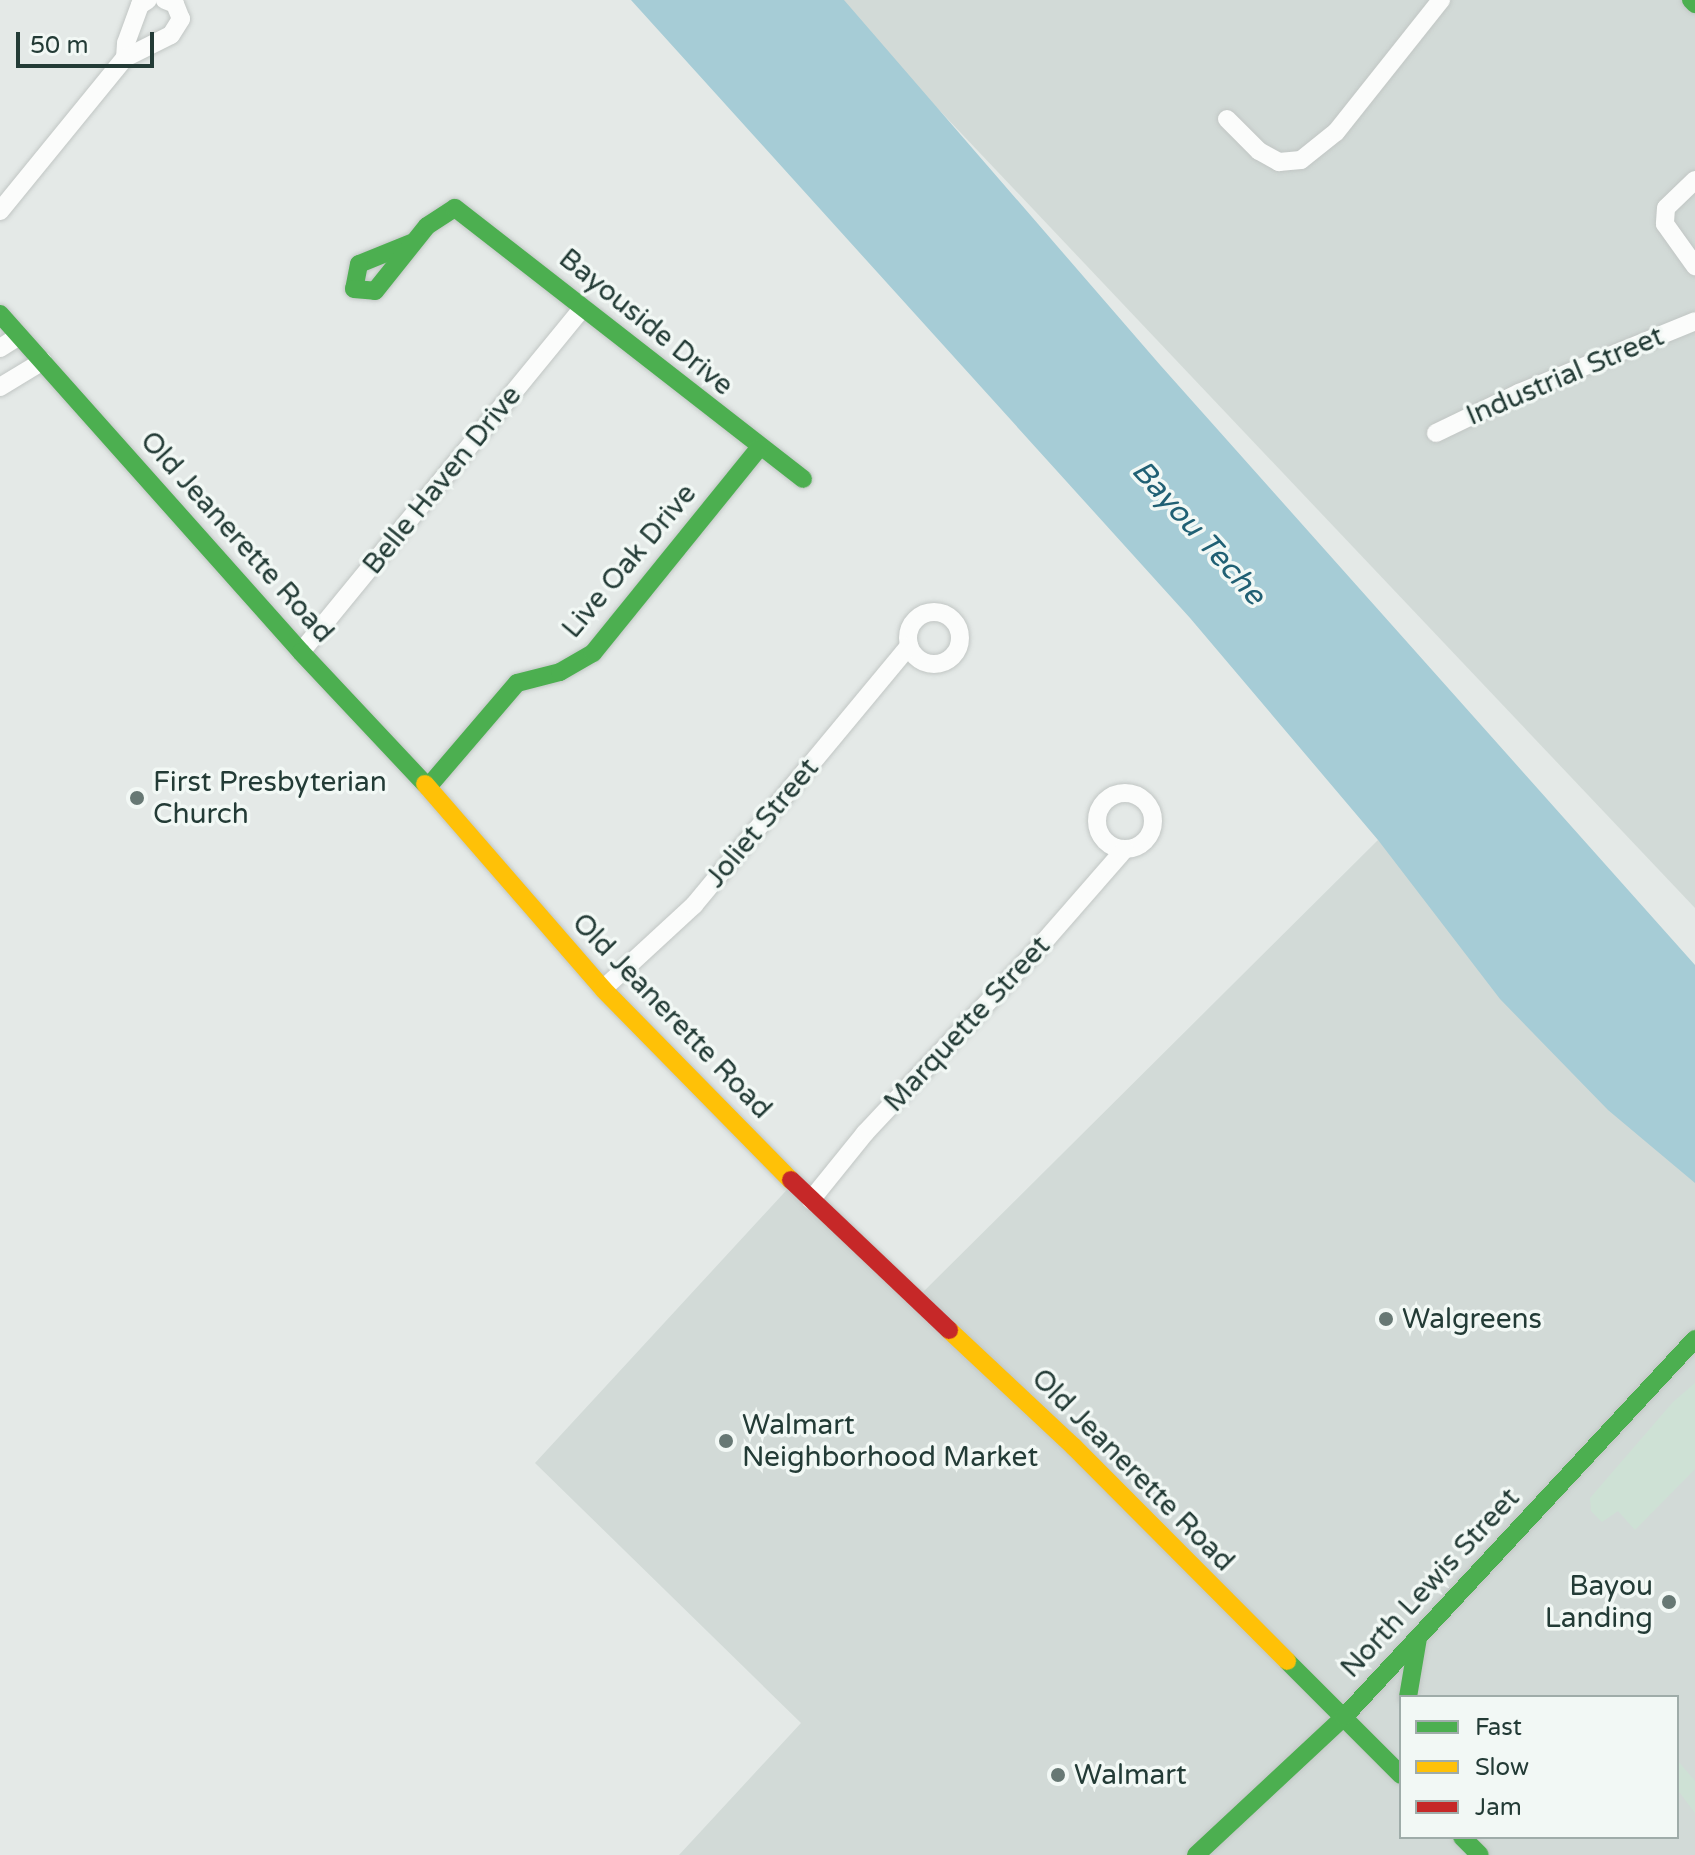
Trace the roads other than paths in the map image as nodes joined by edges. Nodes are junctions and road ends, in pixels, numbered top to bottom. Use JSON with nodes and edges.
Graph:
{"nodes":[{"id":1,"x":148,"y":0,"type":"edge"},
{"id":2,"x":165,"y":0,"type":"edge"},
{"id":3,"x":1441,"y":0,"type":"edge"},
{"id":4,"x":125,"y":58,"type":"junction"},
{"id":5,"x":1227,"y":119,"type":"dead end"},
{"id":6,"x":1695,"y":180,"type":"edge"},
{"id":7,"x":0,"y":211,"type":"edge"},
{"id":8,"x":411,"y":243,"type":"dead end"},
{"id":9,"x":1695,"y":266,"type":"edge"},
{"id":10,"x":583,"y":308,"type":"junction"},
{"id":11,"x":0,"y":314,"type":"edge"},
{"id":12,"x":1695,"y":321,"type":"edge"},
{"id":13,"x":19,"y":336,"type":"junction"},
{"id":14,"x":0,"y":348,"type":"edge"},
{"id":15,"x":43,"y":361,"type":"junction"},
{"id":16,"x":0,"y":387,"type":"edge"},
{"id":17,"x":1436,"y":433,"type":"dead end"},
{"id":18,"x":759,"y":448,"type":"junction"},
{"id":19,"x":803,"y":479,"type":"dead end"},
{"id":20,"x":909,"y":646,"type":"dead end"},
{"id":21,"x":301,"y":652,"type":"junction"},
{"id":22,"x":428,"y":787,"type":"junction"},
{"id":23,"x":1125,"y":849,"type":"dead end"},
{"id":24,"x":603,"y":989,"type":"junction"},
{"id":25,"x":811,"y":1200,"type":"junction"},
{"id":26,"x":1695,"y":1339,"type":"edge"},
{"id":27,"x":1418,"y":1638,"type":"junction"},
{"id":28,"x":1408,"y":1695,"type":"edge"},
{"id":29,"x":1344,"y":1717,"type":"junction"},
{"id":30,"x":1399,"y":1773,"type":"edge"},
{"id":31,"x":1464,"y":1839,"type":"edge"},
{"id":32,"x":1196,"y":1855,"type":"edge"},
{"id":33,"x":1480,"y":1855,"type":"edge"}],
"edges":[{"from":1,"to":4,"type":"street"},
{"from":2,"to":4,"type":"street"},
{"from":3,"to":5,"type":"street"},
{"from":4,"to":7,"type":"street"},
{"from":6,"to":9,"type":"street"},
{"from":8,"to":10,"type":"main road","name":"Bayouside Drive"},
{"from":10,"to":18,"type":"main road","name":"Bayouside Drive"},
{"from":10,"to":21,"type":"street","name":"Belle Haven Drive"},
{"from":11,"to":13,"type":"main road","name":"Old Jeanerette Road"},
{"from":12,"to":17,"type":"street","name":"Industrial Street"},
{"from":13,"to":14,"type":"street"},
{"from":13,"to":15,"type":"main road","name":"Old Jeanerette Road"},
{"from":15,"to":16,"type":"street"},
{"from":15,"to":21,"type":"main road","name":"Old Jeanerette Road"},
{"from":18,"to":19,"type":"main road","name":"Bayouside Drive"},
{"from":18,"to":22,"type":"main road","name":"Live Oak Drive"},
{"from":20,"to":24,"type":"street","name":"Joliet Street"},
{"from":21,"to":22,"type":"main road","name":"Old Jeanerette Road"},
{"from":22,"to":24,"type":"main road","name":"Old Jeanerette Road"},
{"from":23,"to":25,"type":"street","name":"Marquette Street"},
{"from":24,"to":25,"type":"main road","name":"Old Jeanerette Road"},
{"from":25,"to":29,"type":"main road","name":"Old Jeanerette Road"},
{"from":26,"to":27,"type":"main road","name":"North Lewis Street"},
{"from":27,"to":28,"type":"main road"},
{"from":27,"to":29,"type":"main road","name":"North Lewis Street"},
{"from":29,"to":30,"type":"main road","name":"Old Jeanerette Road"},
{"from":29,"to":32,"type":"main road","name":"North Lewis Street"},
{"from":31,"to":33,"type":"main road"}]}
